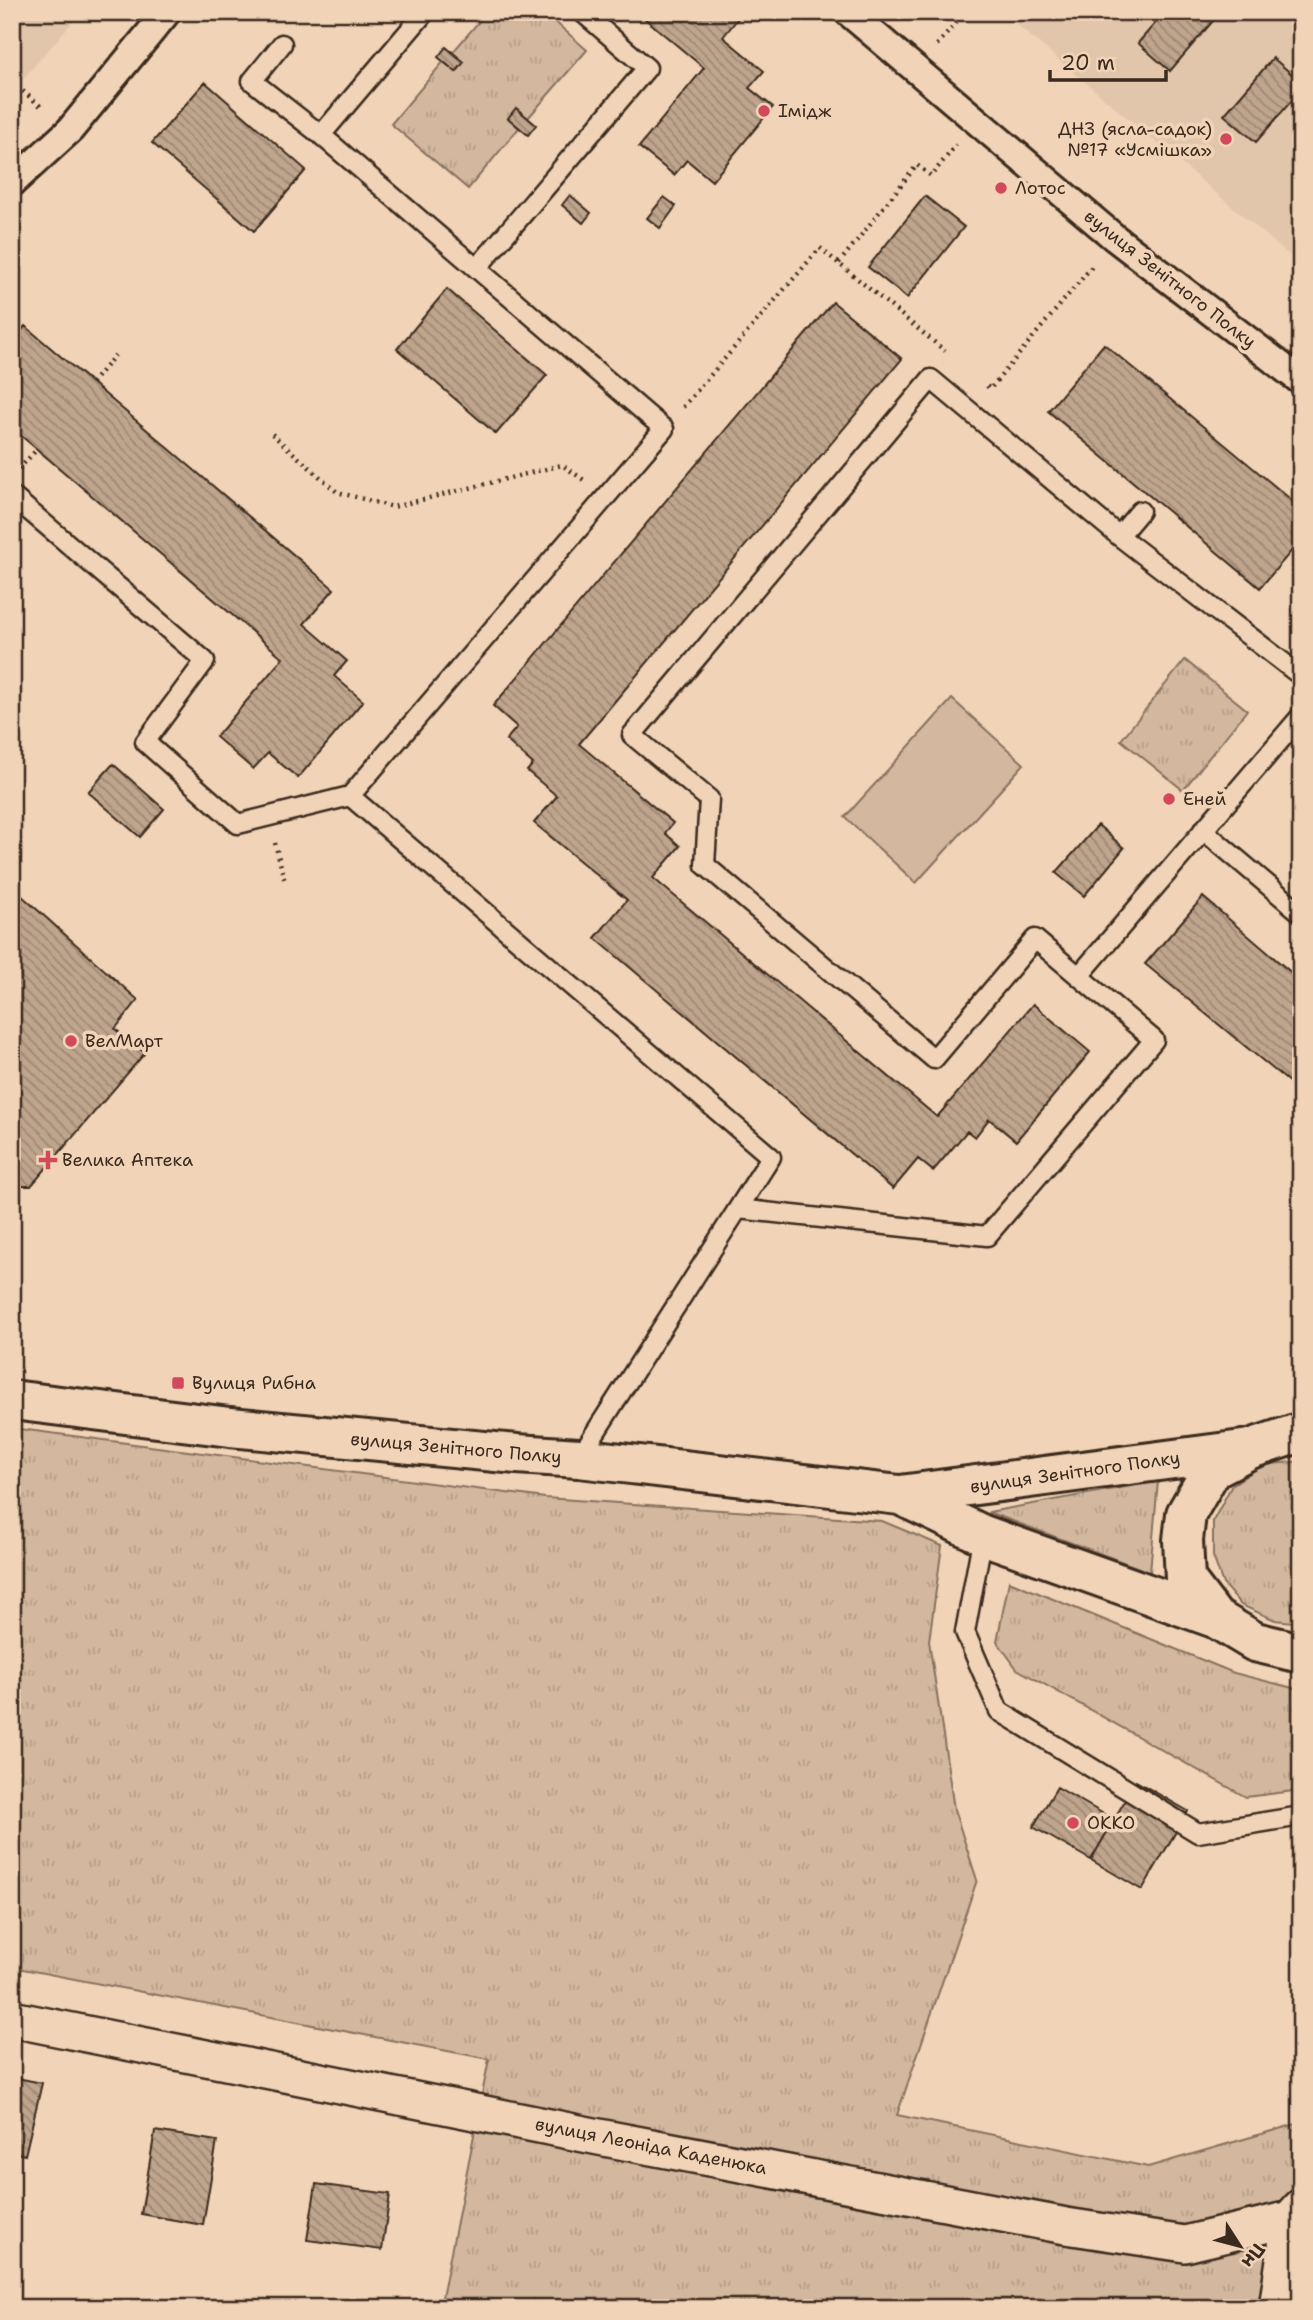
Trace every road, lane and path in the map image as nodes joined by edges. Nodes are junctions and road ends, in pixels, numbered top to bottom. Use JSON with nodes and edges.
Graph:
{"nodes":[{"id":1,"x":21,"y":12,"type":"edge"},
{"id":2,"x":167,"y":12,"type":"edge"},
{"id":3,"x":425,"y":12,"type":"edge"},
{"id":4,"x":582,"y":12,"type":"edge"},
{"id":5,"x":848,"y":12,"type":"edge"},
{"id":6,"x":966,"y":12,"type":"edge"},
{"id":7,"x":12,"y":23,"type":"edge"},
{"id":8,"x":282,"y":44,"type":"dead end"},
{"id":9,"x":916,"y":70,"type":"junction"},
{"id":10,"x":12,"y":82,"type":"edge"},
{"id":11,"x":976,"y":120,"type":"junction"},
{"id":12,"x":70,"y":130,"type":"junction"},
{"id":13,"x":321,"y":135,"type":"junction"},
{"id":14,"x":12,"y":183,"type":"edge"},
{"id":15,"x":1115,"y":239,"type":"junction"},
{"id":16,"x":839,"y":263,"type":"junction"},
{"id":17,"x":477,"y":268,"type":"junction"},
{"id":18,"x":115,"y":355,"type":"dead end"},
{"id":19,"x":950,"y":355,"type":"dead end"},
{"id":20,"x":980,"y":380,"type":"dead end"},
{"id":21,"x":1301,"y":381,"type":"edge"},
{"id":22,"x":92,"y":383,"type":"dead end"},
{"id":23,"x":664,"y":429,"type":"junction"},
{"id":24,"x":272,"y":434,"type":"dead end"},
{"id":25,"x":37,"y":449,"type":"dead end"},
{"id":26,"x":12,"y":478,"type":"edge"},
{"id":27,"x":608,"y":495,"type":"junction"},
{"id":28,"x":12,"y":496,"type":"edge"},
{"id":29,"x":1140,"y":511,"type":"dead end"},
{"id":30,"x":1119,"y":536,"type":"junction"},
{"id":31,"x":1301,"y":676,"type":"edge"},
{"id":32,"x":1301,"y":716,"type":"edge"},
{"id":33,"x":350,"y":796,"type":"junction"},
{"id":34,"x":269,"y":818,"type":"junction"},
{"id":35,"x":1203,"y":830,"type":"junction"},
{"id":36,"x":285,"y":882,"type":"dead end"},
{"id":37,"x":1301,"y":913,"type":"edge"},
{"id":38,"x":1079,"y":976,"type":"junction"},
{"id":39,"x":738,"y":1209,"type":"junction"},
{"id":40,"x":12,"y":1400,"type":"edge"},
{"id":41,"x":1301,"y":1432,"type":"edge"},
{"id":42,"x":1250,"y":1449,"type":"junction"},
{"id":43,"x":579,"y":1458,"type":"junction"},
{"id":44,"x":900,"y":1495,"type":"junction"},
{"id":45,"x":983,"y":1535,"type":"junction"},
{"id":46,"x":1214,"y":1618,"type":"junction"},
{"id":47,"x":1301,"y":1653,"type":"edge"},
{"id":48,"x":1301,"y":1816,"type":"edge"},
{"id":49,"x":12,"y":2019,"type":"edge"},
{"id":50,"x":1295,"y":2213,"type":"edge"},
{"id":51,"x":1277,"y":2308,"type":"edge"}],
"edges":[{"from":1,"to":7,"type":"path"},
{"from":2,"to":12,"type":"street"},
{"from":3,"to":13,"type":"lane"},
{"from":4,"to":17,"type":"lane"},
{"from":5,"to":9,"type":"street","name":"вулиця Зенітного Полку"},
{"from":6,"to":9,"type":"path"},
{"from":8,"to":13,"type":"lane"},
{"from":9,"to":11,"type":"street","name":"вулиця Зенітного Полку"},
{"from":10,"to":12,"type":"path"},
{"from":11,"to":15,"type":"street","name":"вулиця Зенітного Полку"},
{"from":11,"to":16,"type":"path"},
{"from":12,"to":14,"type":"street"},
{"from":13,"to":17,"type":"lane"},
{"from":15,"to":20,"type":"path"},
{"from":15,"to":21,"type":"street","name":"вулиця Зенітного Полку"},
{"from":16,"to":19,"type":"path"},
{"from":16,"to":23,"type":"path"},
{"from":17,"to":23,"type":"lane"},
{"from":18,"to":22,"type":"path"},
{"from":23,"to":27,"type":"lane"},
{"from":24,"to":27,"type":"path"},
{"from":25,"to":26,"type":"path"},
{"from":27,"to":33,"type":"lane"},
{"from":28,"to":34,"type":"lane"},
{"from":29,"to":30,"type":"lane"},
{"from":30,"to":31,"type":"lane"},
{"from":30,"to":38,"type":"lane"},
{"from":32,"to":35,"type":"lane"},
{"from":33,"to":34,"type":"lane"},
{"from":33,"to":39,"type":"lane"},
{"from":34,"to":36,"type":"path"},
{"from":35,"to":37,"type":"lane"},
{"from":35,"to":38,"type":"lane"},
{"from":38,"to":39,"type":"lane"},
{"from":39,"to":43,"type":"lane"},
{"from":40,"to":43,"type":"street","name":"вулиця Зенітного Полку"},
{"from":41,"to":42,"type":"street"},
{"from":42,"to":44,"type":"street","name":"вулиця Зенітного Полку"},
{"from":42,"to":46,"type":"street"},
{"from":43,"to":44,"type":"street","name":"вулиця Зенітного Полку"},
{"from":44,"to":45,"type":"street","name":"вулиця Зенітного Полку"},
{"from":45,"to":46,"type":"street","name":"вулиця Зенітного Полку"},
{"from":45,"to":48,"type":"lane"},
{"from":46,"to":47,"type":"street"},
{"from":49,"to":50,"type":"street","name":"вулиця Леоніда Каденюка"},
{"from":50,"to":51,"type":"street"}]}
